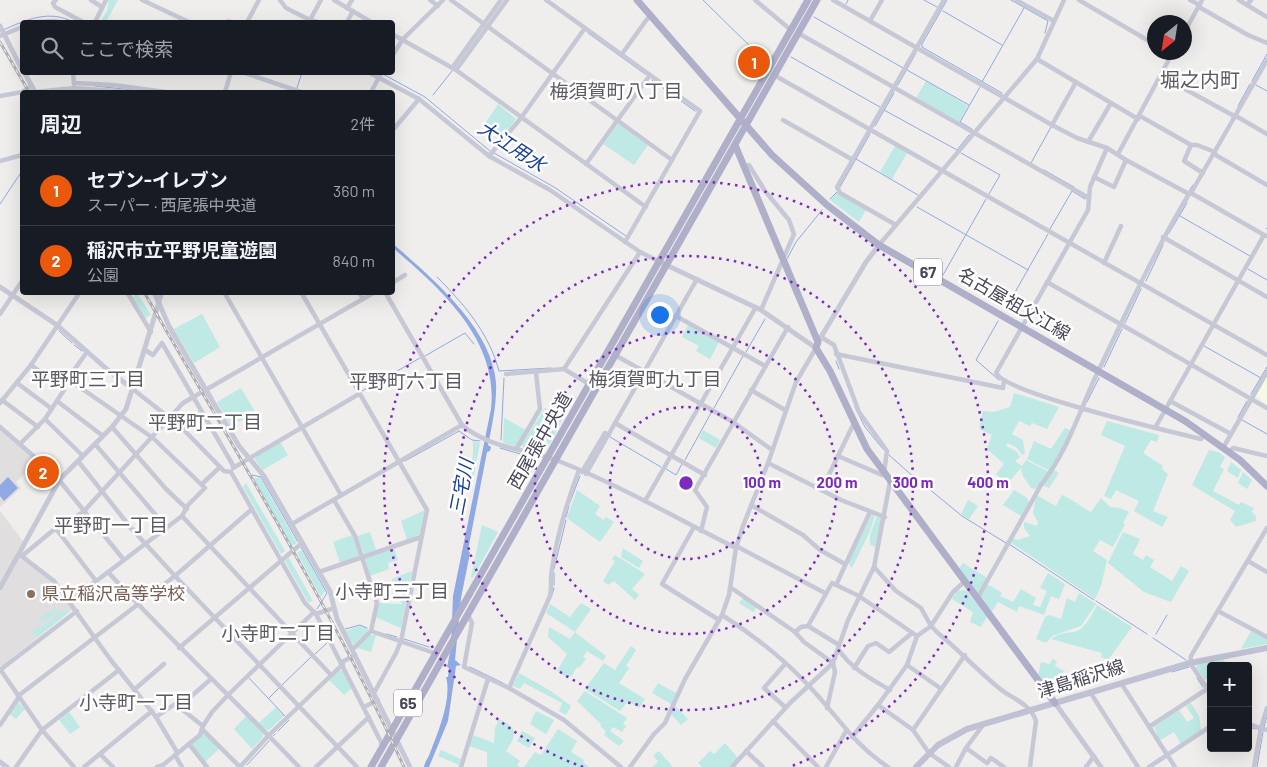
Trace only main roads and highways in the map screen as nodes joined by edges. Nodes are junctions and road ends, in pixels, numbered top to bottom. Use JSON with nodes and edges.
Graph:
{"nodes":[{"id":1,"x":637,"y":0,"type":"edge"},
{"id":2,"x":808,"y":0,"type":"edge"},
{"id":3,"x":817,"y":0,"type":"edge"},
{"id":4,"x":795,"y":31,"type":"junction"},
{"id":5,"x":740,"y":118,"type":"junction"},
{"id":6,"x":746,"y":125,"type":"junction"},
{"id":7,"x":735,"y":145,"type":"junction"},
{"id":8,"x":663,"y":263,"type":"junction"},
{"id":9,"x":1267,"y":486,"type":"edge"},
{"id":10,"x":1267,"y":648,"type":"edge"},
{"id":11,"x":1055,"y":703,"type":"junction"},
{"id":12,"x":371,"y":767,"type":"edge"},
{"id":13,"x":381,"y":767,"type":"edge"},
{"id":14,"x":916,"y":767,"type":"edge"}],
"edges":[{"from":1,"to":5,"type":"main road","name":"名古屋祖父江線","number":"67"},
{"from":2,"to":4,"type":"main road","name":"西尾張中央道","number":"65"},
{"from":3,"to":4,"type":"main road","name":"西尾張中央道","number":"65"},
{"from":4,"to":5,"type":"main road","name":"西尾張中央道","number":"65"},
{"from":4,"to":6,"type":"main road","name":"西尾張中央道","number":"65"},
{"from":5,"to":6,"type":"main road","name":"名古屋祖父江線","number":"67"},
{"from":5,"to":8,"type":"main road","name":"西尾張中央道","number":"65"},
{"from":6,"to":7,"type":"main road","name":"西尾張中央道","number":"65"},
{"from":6,"to":9,"type":"main road","name":"名古屋祖父江線","number":"67"},
{"from":7,"to":8,"type":"main road","name":"西尾張中央道","number":"65"},
{"from":7,"to":11,"type":"main road"},
{"from":8,"to":12,"type":"main road","name":"西尾張中央道","number":"65"},
{"from":8,"to":13,"type":"main road","name":"西尾張中央道","number":"65"},
{"from":10,"to":11,"type":"main road","name":"津島稲沢線"},
{"from":11,"to":14,"type":"main road","name":"津島稲沢線"}]}
